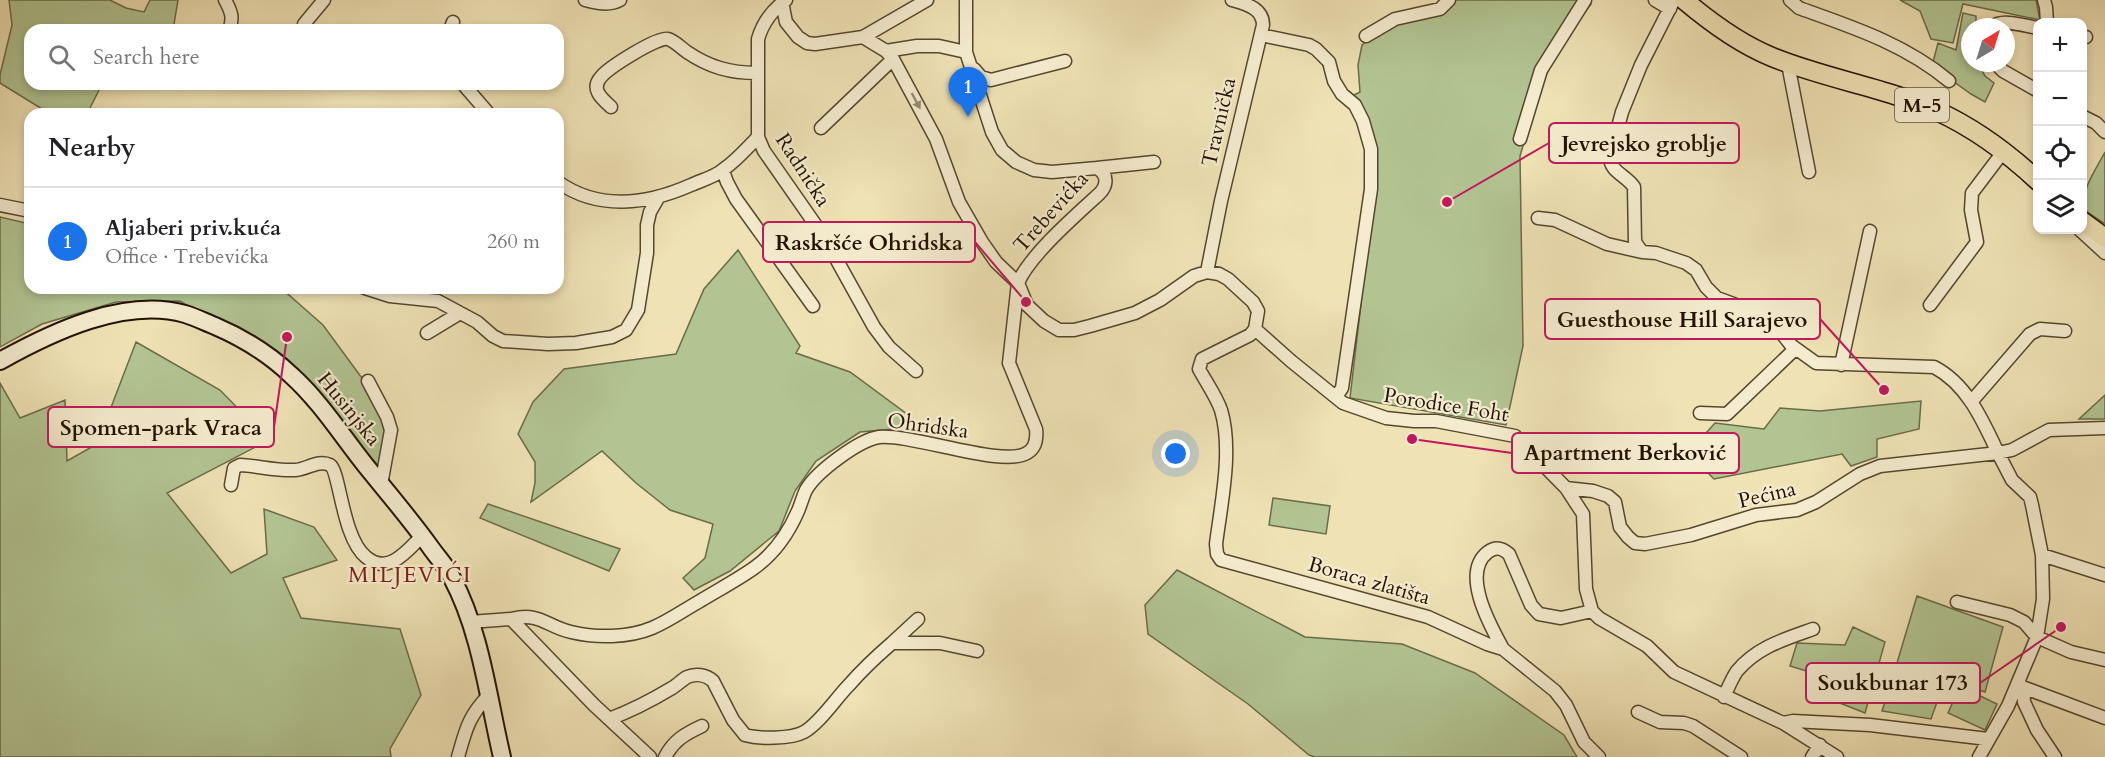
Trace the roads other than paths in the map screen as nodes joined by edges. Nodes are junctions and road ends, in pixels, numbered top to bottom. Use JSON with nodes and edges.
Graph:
{"nodes":[{"id":1,"x":225,"y":0,"type":"edge"},
{"id":2,"x":324,"y":0,"type":"edge"},
{"id":3,"x":585,"y":0,"type":"edge"},
{"id":4,"x":620,"y":0,"type":"edge"},
{"id":5,"x":927,"y":0,"type":"edge"},
{"id":6,"x":966,"y":0,"type":"edge"},
{"id":7,"x":1232,"y":0,"type":"edge"},
{"id":8,"x":1449,"y":0,"type":"edge"},
{"id":9,"x":1585,"y":0,"type":"edge"},
{"id":10,"x":1655,"y":0,"type":"edge"},
{"id":11,"x":1790,"y":0,"type":"edge"},
{"id":12,"x":2044,"y":0,"type":"edge"},
{"id":13,"x":784,"y":1,"type":"edge"},
{"id":14,"x":1676,"y":3,"type":"edge"},
{"id":15,"x":2047,"y":18,"type":"edge"},
{"id":16,"x":230,"y":24,"type":"edge"},
{"id":17,"x":304,"y":24,"type":"dead end"},
{"id":18,"x":2015,"y":25,"type":"edge"},
{"id":19,"x":2033,"y":27,"type":"edge"},
{"id":20,"x":1261,"y":35,"type":"junction"},
{"id":21,"x":1366,"y":36,"type":"dead end"},
{"id":22,"x":863,"y":37,"type":"junction"},
{"id":23,"x":890,"y":55,"type":"junction"},
{"id":24,"x":968,"y":57,"type":"junction"},
{"id":25,"x":1065,"y":61,"type":"dead end"},
{"id":26,"x":1788,"y":64,"type":"junction"},
{"id":27,"x":2005,"y":72,"type":"edge"},
{"id":28,"x":757,"y":73,"type":"junction"},
{"id":29,"x":1949,"y":81,"type":"dead end"},
{"id":30,"x":2033,"y":89,"type":"edge"},
{"id":31,"x":468,"y":90,"type":"edge"},
{"id":32,"x":611,"y":107,"type":"dead end"},
{"id":33,"x":484,"y":108,"type":"edge"},
{"id":34,"x":2087,"y":118,"type":"edge"},
{"id":35,"x":821,"y":128,"type":"dead end"},
{"id":36,"x":2105,"y":132,"type":"edge"},
{"id":37,"x":758,"y":137,"type":"junction"},
{"id":38,"x":1520,"y":139,"type":"dead end"},
{"id":39,"x":2003,"y":152,"type":"junction"},
{"id":40,"x":1154,"y":162,"type":"dead end"},
{"id":41,"x":1097,"y":168,"type":"junction"},
{"id":42,"x":723,"y":171,"type":"junction"},
{"id":43,"x":1809,"y":172,"type":"dead end"},
{"id":44,"x":2036,"y":180,"type":"edge"},
{"id":45,"x":564,"y":185,"type":"edge"},
{"id":46,"x":658,"y":198,"type":"junction"},
{"id":47,"x":0,"y":205,"type":"edge"},
{"id":48,"x":24,"y":210,"type":"edge"},
{"id":49,"x":1538,"y":218,"type":"dead end"},
{"id":50,"x":2087,"y":225,"type":"edge"},
{"id":51,"x":1870,"y":231,"type":"dead end"},
{"id":52,"x":2084,"y":234,"type":"edge"},
{"id":53,"x":2105,"y":238,"type":"edge"},
{"id":54,"x":1642,"y":252,"type":"junction"},
{"id":55,"x":2105,"y":253,"type":"edge"},
{"id":56,"x":1207,"y":272,"type":"junction"},
{"id":57,"x":1017,"y":283,"type":"junction"},
{"id":58,"x":384,"y":294,"type":"edge"},
{"id":59,"x":434,"y":294,"type":"edge"},
{"id":60,"x":438,"y":301,"type":"junction"},
{"id":61,"x":1930,"y":305,"type":"dead end"},
{"id":62,"x":813,"y":306,"type":"dead end"},
{"id":63,"x":460,"y":313,"type":"junction"},
{"id":64,"x":1255,"y":329,"type":"junction"},
{"id":65,"x":2066,"y":331,"type":"dead end"},
{"id":66,"x":427,"y":333,"type":"dead end"},
{"id":67,"x":1796,"y":349,"type":"junction"},
{"id":68,"x":0,"y":361,"type":"edge"},
{"id":69,"x":1840,"y":365,"type":"junction"},
{"id":70,"x":916,"y":371,"type":"dead end"},
{"id":71,"x":368,"y":381,"type":"dead end"},
{"id":72,"x":1336,"y":397,"type":"junction"},
{"id":73,"x":1971,"y":402,"type":"junction"},
{"id":74,"x":1700,"y":413,"type":"dead end"},
{"id":75,"x":2105,"y":428,"type":"edge"},
{"id":76,"x":1998,"y":453,"type":"junction"},
{"id":77,"x":231,"y":484,"type":"dead end"},
{"id":78,"x":381,"y":485,"type":"junction"},
{"id":79,"x":1566,"y":488,"type":"junction"},
{"id":80,"x":422,"y":536,"type":"junction"},
{"id":81,"x":2042,"y":555,"type":"junction"},
{"id":82,"x":2105,"y":575,"type":"edge"},
{"id":83,"x":1957,"y":602,"type":"dead end"},
{"id":84,"x":1592,"y":611,"type":"junction"},
{"id":85,"x":511,"y":619,"type":"junction"},
{"id":86,"x":918,"y":619,"type":"dead end"},
{"id":87,"x":470,"y":622,"type":"junction"},
{"id":88,"x":1813,"y":629,"type":"dead end"},
{"id":89,"x":2037,"y":637,"type":"junction"},
{"id":90,"x":892,"y":643,"type":"junction"},
{"id":91,"x":1503,"y":649,"type":"junction"},
{"id":92,"x":977,"y":651,"type":"dead end"},
{"id":93,"x":2105,"y":660,"type":"edge"},
{"id":94,"x":2020,"y":686,"type":"junction"},
{"id":95,"x":489,"y":695,"type":"junction"},
{"id":96,"x":1724,"y":697,"type":"junction"},
{"id":97,"x":1638,"y":712,"type":"dead end"},
{"id":98,"x":2105,"y":718,"type":"edge"},
{"id":99,"x":609,"y":719,"type":"junction"},
{"id":100,"x":1783,"y":723,"type":"junction"},
{"id":101,"x":702,"y":726,"type":"dead end"},
{"id":102,"x":1988,"y":739,"type":"junction"},
{"id":103,"x":1820,"y":745,"type":"junction"},
{"id":104,"x":458,"y":757,"type":"edge"},
{"id":105,"x":502,"y":757,"type":"edge"},
{"id":106,"x":650,"y":757,"type":"edge"},
{"id":107,"x":665,"y":757,"type":"edge"},
{"id":108,"x":1599,"y":757,"type":"edge"},
{"id":109,"x":1741,"y":757,"type":"edge"},
{"id":110,"x":1812,"y":757,"type":"edge"},
{"id":111,"x":1837,"y":757,"type":"edge"},
{"id":112,"x":1979,"y":757,"type":"edge"},
{"id":113,"x":2055,"y":757,"type":"edge"}],
"edges":[{"from":1,"to":16,"type":"street"},
{"from":2,"to":17,"type":"street"},
{"from":3,"to":4,"type":"street"},
{"from":5,"to":22,"type":"street"},
{"from":6,"to":24,"type":"street","name":"Trebevićka"},
{"from":7,"to":20,"type":"street","name":"Travnička"},
{"from":8,"to":21,"type":"street"},
{"from":9,"to":38,"type":"street"},
{"from":10,"to":14,"type":"street"},
{"from":11,"to":29,"type":"street"},
{"from":12,"to":15,"type":"street"},
{"from":13,"to":22,"type":"street"},
{"from":13,"to":28,"type":"street"},
{"from":14,"to":26,"type":"main road","number":"M-5"},
{"from":14,"to":54,"type":"street"},
{"from":18,"to":19,"type":"street"},
{"from":20,"to":56,"type":"street","name":"Travnička"},
{"from":20,"to":72,"type":"street"},
{"from":22,"to":23,"type":"street"},
{"from":23,"to":24,"type":"street"},
{"from":23,"to":35,"type":"street"},
{"from":23,"to":57,"type":"street","name":"Trebevićka","one_way":true},
{"from":24,"to":25,"type":"street"},
{"from":24,"to":41,"type":"street","name":"Trebevićka"},
{"from":26,"to":39,"type":"main road","number":"M-5"},
{"from":26,"to":43,"type":"street"},
{"from":27,"to":30,"type":"street"},
{"from":28,"to":32,"type":"street"},
{"from":28,"to":37,"type":"street"},
{"from":31,"to":33,"type":"street"},
{"from":34,"to":36,"type":"street"},
{"from":37,"to":42,"type":"street"},
{"from":37,"to":70,"type":"street","name":"Radnička"},
{"from":39,"to":44,"type":"main road","number":"M-5"},
{"from":39,"to":61,"type":"street"},
{"from":40,"to":41,"type":"street","name":"Trebevićka"},
{"from":41,"to":57,"type":"street","name":"Trebevićka"},
{"from":42,"to":46,"type":"street"},
{"from":42,"to":62,"type":"street"},
{"from":45,"to":46,"type":"street"},
{"from":46,"to":63,"type":"street"},
{"from":47,"to":48,"type":"street"},
{"from":49,"to":54,"type":"street"},
{"from":50,"to":53,"type":"main road"},
{"from":51,"to":69,"type":"street"},
{"from":52,"to":55,"type":"street"},
{"from":54,"to":67,"type":"street"},
{"from":56,"to":57,"type":"street","name":"Trebevićka"},
{"from":56,"to":64,"type":"street"},
{"from":57,"to":85,"type":"street","name":"Ohridska"},
{"from":58,"to":60,"type":"street"},
{"from":59,"to":60,"type":"street"},
{"from":60,"to":63,"type":"street"},
{"from":63,"to":66,"type":"street"},
{"from":64,"to":72,"type":"street","name":"Porodice Foht"},
{"from":64,"to":91,"type":"street","name":"Boraca zlatišta"},
{"from":65,"to":73,"type":"street"},
{"from":67,"to":69,"type":"street"},
{"from":67,"to":74,"type":"street"},
{"from":68,"to":78,"type":"main road","name":"Husinjska"},
{"from":69,"to":73,"type":"street"},
{"from":71,"to":78,"type":"street"},
{"from":72,"to":79,"type":"street","name":"Porodice Foht"},
{"from":73,"to":76,"type":"street"},
{"from":75,"to":76,"type":"street"},
{"from":76,"to":79,"type":"street","name":"Pećina"},
{"from":76,"to":81,"type":"street"},
{"from":77,"to":80,"type":"street"},
{"from":78,"to":80,"type":"main road","name":"Husinjska"},
{"from":79,"to":84,"type":"street","name":"Porodice Foht"},
{"from":80,"to":87,"type":"main road","name":"Husinjska"},
{"from":81,"to":82,"type":"street"},
{"from":81,"to":89,"type":"street"},
{"from":83,"to":89,"type":"street"},
{"from":84,"to":91,"type":"street","name":"Boraca zlatišta"},
{"from":84,"to":96,"type":"street"},
{"from":85,"to":87,"type":"street","name":"Ohridska"},
{"from":85,"to":99,"type":"street"},
{"from":86,"to":90,"type":"street"},
{"from":87,"to":95,"type":"main road","name":"Husinjska"},
{"from":88,"to":96,"type":"street"},
{"from":89,"to":93,"type":"street"},
{"from":89,"to":94,"type":"street"},
{"from":90,"to":92,"type":"street"},
{"from":90,"to":99,"type":"street"},
{"from":91,"to":108,"type":"street","name":"Boraca zlatišta"},
{"from":94,"to":98,"type":"street"},
{"from":94,"to":102,"type":"street"},
{"from":94,"to":113,"type":"street"},
{"from":95,"to":104,"type":"street"},
{"from":95,"to":105,"type":"main road","name":"Husinjska"},
{"from":96,"to":100,"type":"street"},
{"from":97,"to":109,"type":"street"},
{"from":99,"to":106,"type":"street"},
{"from":100,"to":102,"type":"street"},
{"from":100,"to":103,"type":"street"},
{"from":101,"to":107,"type":"street"},
{"from":102,"to":112,"type":"street"},
{"from":103,"to":110,"type":"street"},
{"from":103,"to":111,"type":"street"}]}
